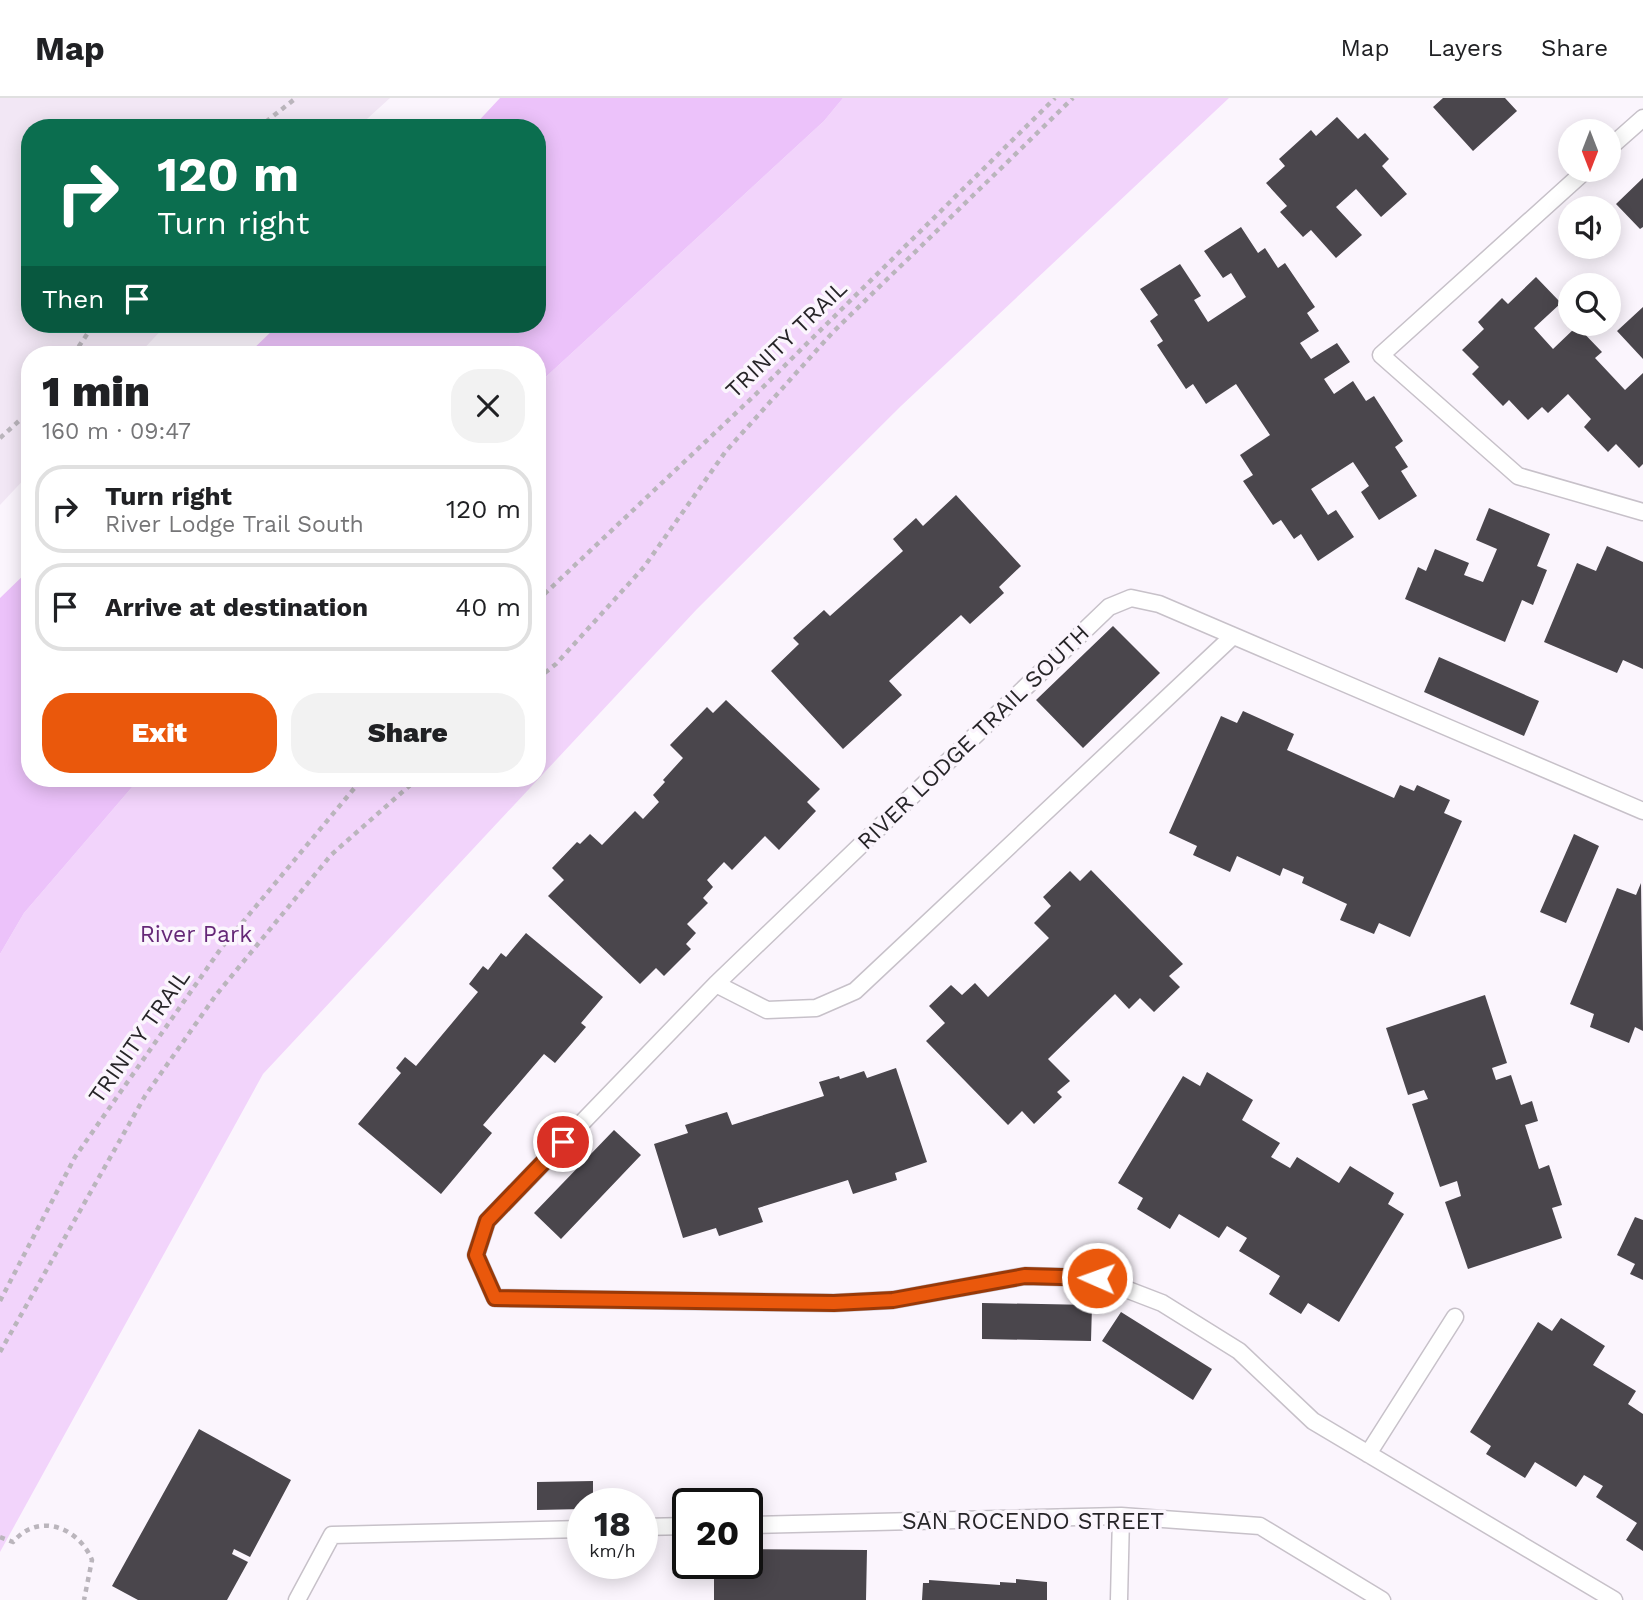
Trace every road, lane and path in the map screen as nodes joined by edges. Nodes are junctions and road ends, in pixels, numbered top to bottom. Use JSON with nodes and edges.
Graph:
{"nodes":[{"id":1,"x":296,"y":98,"type":"edge"},
{"id":2,"x":1055,"y":98,"type":"edge"},
{"id":3,"x":1073,"y":98,"type":"edge"},
{"id":4,"x":1643,"y":118,"type":"edge"},
{"id":5,"x":269,"y":119,"type":"edge"},
{"id":6,"x":1621,"y":137,"type":"edge"},
{"id":7,"x":1573,"y":182,"type":"edge"},
{"id":8,"x":21,"y":419,"type":"edge"},
{"id":9,"x":0,"y":438,"type":"edge"},
{"id":10,"x":1643,"y":512,"type":"edge"},
{"id":11,"x":546,"y":592,"type":"edge"},
{"id":12,"x":1233,"y":636,"type":"junction"},
{"id":13,"x":546,"y":672,"type":"edge"},
{"id":14,"x":355,"y":787,"type":"edge"},
{"id":15,"x":408,"y":787,"type":"edge"},
{"id":16,"x":1643,"y":811,"type":"edge"},
{"id":17,"x":716,"y":984,"type":"junction"},
{"id":18,"x":0,"y":1301,"type":"edge"},
{"id":19,"x":1455,"y":1317,"type":"dead end"},
{"id":20,"x":0,"y":1352,"type":"edge"},
{"id":21,"x":1368,"y":1454,"type":"junction"},
{"id":22,"x":1121,"y":1516,"type":"junction"},
{"id":23,"x":763,"y":1525,"type":"edge"},
{"id":24,"x":567,"y":1529,"type":"edge"},
{"id":25,"x":0,"y":1537,"type":"edge"},
{"id":26,"x":84,"y":1600,"type":"edge"},
{"id":27,"x":297,"y":1600,"type":"edge"},
{"id":28,"x":1119,"y":1600,"type":"edge"},
{"id":29,"x":1381,"y":1600,"type":"edge"},
{"id":30,"x":1614,"y":1600,"type":"edge"}],
"edges":[{"from":1,"to":5,"type":"path"},
{"from":2,"to":11,"type":"path","name":"TRINITY TRAIL"},
{"from":3,"to":13,"type":"path"},
{"from":4,"to":6,"type":"lane"},
{"from":7,"to":10,"type":"lane"},
{"from":8,"to":9,"type":"path"},
{"from":12,"to":16,"type":"lane","name":"RIVER LODGE TRAIL SOUTH"},
{"from":12,"to":17,"type":"lane"},
{"from":12,"to":17,"type":"lane","name":"RIVER LODGE TRAIL SOUTH"},
{"from":14,"to":18,"type":"path","name":"TRINITY TRAIL"},
{"from":15,"to":20,"type":"path"},
{"from":17,"to":21,"type":"lane","name":"RIVER LODGE TRAIL SOUTH"},
{"from":19,"to":21,"type":"lane"},
{"from":21,"to":30,"type":"lane"},
{"from":22,"to":23,"type":"lane","name":"SAN ROCENDO STREET"},
{"from":22,"to":28,"type":"lane"},
{"from":22,"to":29,"type":"lane","name":"SAN ROCENDO STREET"},
{"from":24,"to":27,"type":"lane"},
{"from":25,"to":26,"type":"path"}]}
